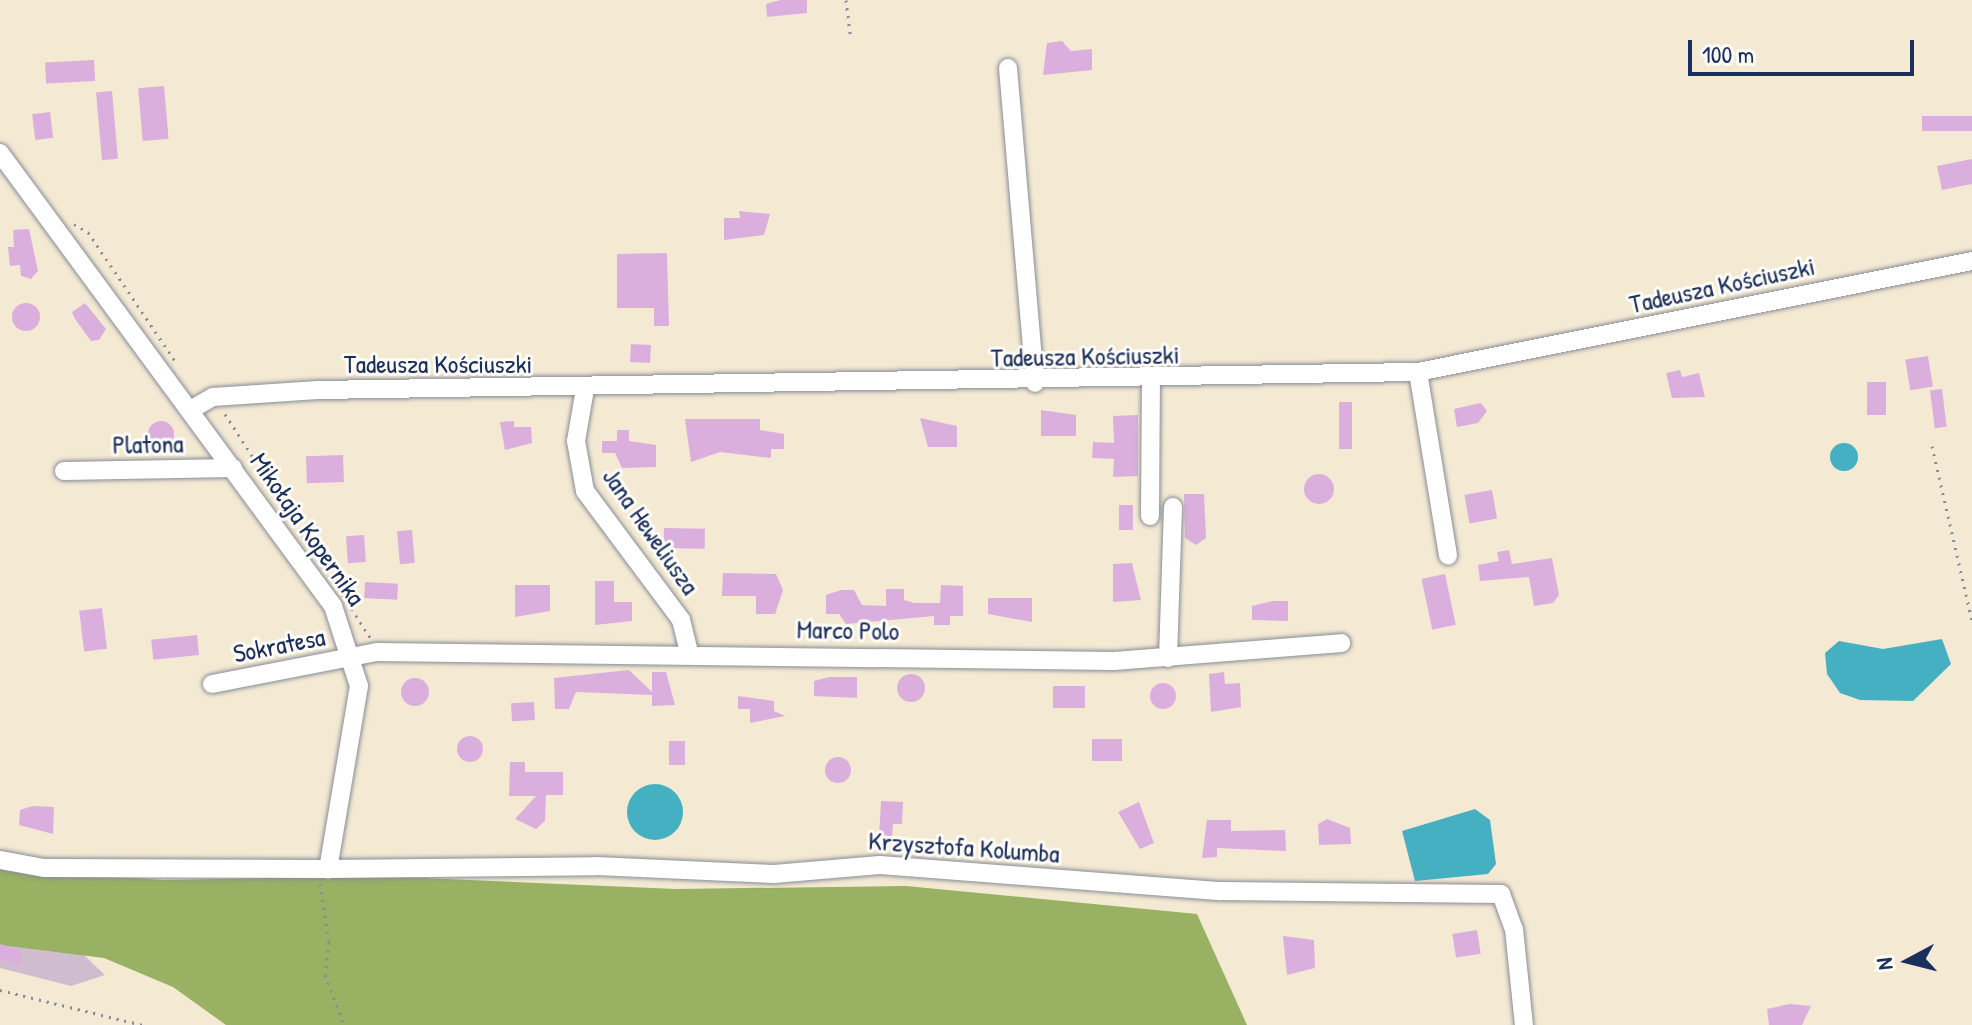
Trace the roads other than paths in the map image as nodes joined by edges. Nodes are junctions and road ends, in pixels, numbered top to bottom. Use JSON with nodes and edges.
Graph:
{"nodes":[{"id":1,"x":1008,"y":68,"type":"dead end"},
{"id":2,"x":0,"y":153,"type":"edge"},
{"id":3,"x":1972,"y":261,"type":"edge"},
{"id":4,"x":1418,"y":372,"type":"junction"},
{"id":5,"x":1151,"y":380,"type":"junction"},
{"id":6,"x":1035,"y":383,"type":"junction"},
{"id":7,"x":585,"y":389,"type":"junction"},
{"id":8,"x":192,"y":409,"type":"junction"},
{"id":9,"x":233,"y":468,"type":"junction"},
{"id":10,"x":64,"y":471,"type":"dead end"},
{"id":11,"x":1173,"y":507,"type":"dead end"},
{"id":12,"x":1150,"y":516,"type":"dead end"},
{"id":13,"x":1448,"y":556,"type":"dead end"},
{"id":14,"x":1341,"y":643,"type":"dead end"},
{"id":15,"x":690,"y":655,"type":"junction"},
{"id":16,"x":355,"y":657,"type":"junction"},
{"id":17,"x":1168,"y":658,"type":"junction"},
{"id":18,"x":212,"y":684,"type":"dead end"},
{"id":19,"x":0,"y":860,"type":"edge"},
{"id":20,"x":328,"y":869,"type":"junction"},
{"id":21,"x":1524,"y":1025,"type":"edge"}],
"edges":[{"from":1,"to":6,"type":"street"},
{"from":2,"to":8,"type":"street","name":"Mikołaja Kopernika"},
{"from":3,"to":4,"type":"street","name":"Tadeusza Kościuszki"},
{"from":4,"to":5,"type":"street","name":"Tadeusza Kościuszki"},
{"from":4,"to":13,"type":"street"},
{"from":5,"to":6,"type":"street","name":"Tadeusza Kościuszki"},
{"from":5,"to":12,"type":"street"},
{"from":6,"to":7,"type":"street","name":"Tadeusza Kościuszki"},
{"from":7,"to":8,"type":"street","name":"Tadeusza Kościuszki"},
{"from":7,"to":15,"type":"street","name":"Jana Heweliusza"},
{"from":8,"to":9,"type":"street","name":"Mikołaja Kopernika"},
{"from":9,"to":10,"type":"street","name":"Platona"},
{"from":9,"to":16,"type":"street","name":"Mikołaja Kopernika"},
{"from":11,"to":17,"type":"street"},
{"from":14,"to":17,"type":"street","name":"Marco Polo"},
{"from":15,"to":16,"type":"street","name":"Marco Polo"},
{"from":15,"to":17,"type":"street","name":"Marco Polo"},
{"from":16,"to":18,"type":"street","name":"Sokratesa"},
{"from":16,"to":20,"type":"street","name":"Mikołaja Kopernika"},
{"from":19,"to":20,"type":"street"},
{"from":20,"to":21,"type":"street","name":"Krzysztofa Kolumba"}]}
